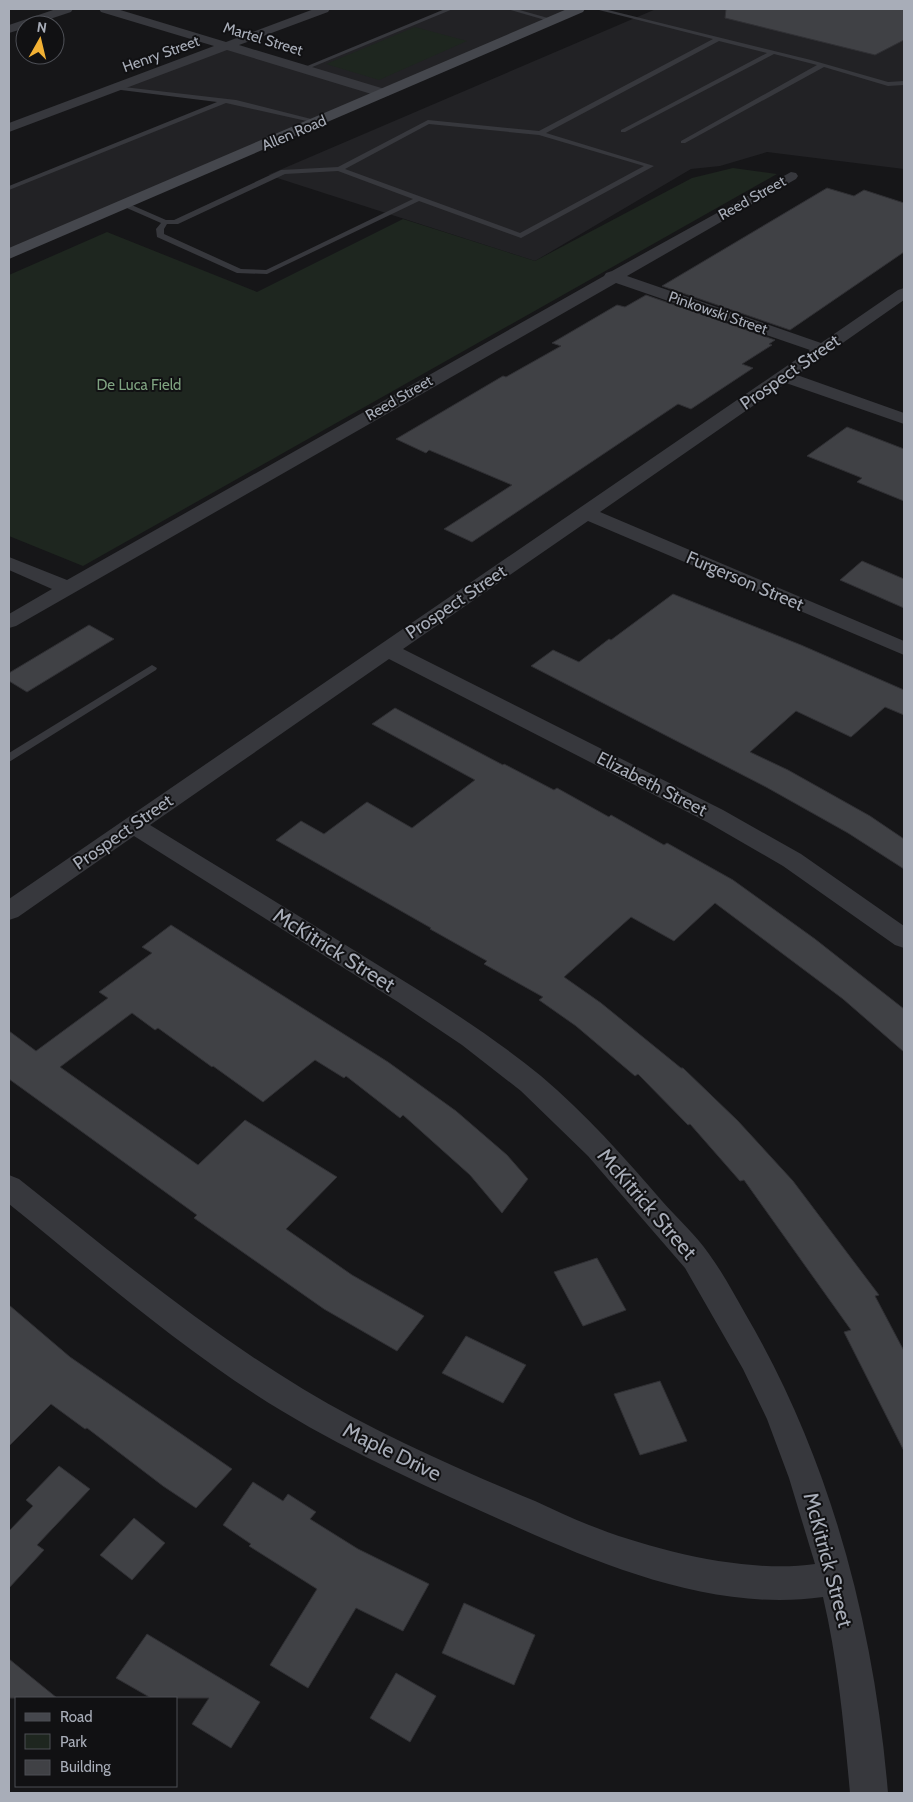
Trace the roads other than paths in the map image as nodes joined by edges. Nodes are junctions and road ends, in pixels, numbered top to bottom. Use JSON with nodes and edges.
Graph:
{"nodes":[{"id":1,"x":67,"y":9,"type":"edge"},
{"id":2,"x":105,"y":9,"type":"edge"},
{"id":3,"x":324,"y":9,"type":"edge"},
{"id":4,"x":450,"y":9,"type":"edge"},
{"id":5,"x":510,"y":9,"type":"edge"},
{"id":6,"x":578,"y":9,"type":"edge"},
{"id":7,"x":598,"y":9,"type":"edge"},
{"id":8,"x":552,"y":20,"type":"junction"},
{"id":9,"x":9,"y":29,"type":"edge"},
{"id":10,"x":718,"y":39,"type":"junction"},
{"id":11,"x":229,"y":46,"type":"junction"},
{"id":12,"x":773,"y":52,"type":"junction"},
{"id":13,"x":823,"y":65,"type":"junction"},
{"id":14,"x":302,"y":69,"type":"junction"},
{"id":15,"x":904,"y":83,"type":"edge"},
{"id":16,"x":116,"y":88,"type":"junction"},
{"id":17,"x":383,"y":93,"type":"junction"},
{"id":18,"x":225,"y":101,"type":"junction"},
{"id":19,"x":320,"y":122,"type":"junction"},
{"id":20,"x":9,"y":128,"type":"edge"},
{"id":21,"x":623,"y":131,"type":"dead end"},
{"id":22,"x":540,"y":133,"type":"junction"},
{"id":23,"x":683,"y":142,"type":"dead end"},
{"id":24,"x":339,"y":168,"type":"junction"},
{"id":25,"x":791,"y":176,"type":"dead end"},
{"id":26,"x":9,"y":188,"type":"edge"},
{"id":27,"x":420,"y":198,"type":"junction"},
{"id":28,"x":124,"y":205,"type":"junction"},
{"id":29,"x":165,"y":222,"type":"junction"},
{"id":30,"x":9,"y":254,"type":"edge"},
{"id":31,"x":612,"y":276,"type":"junction"},
{"id":32,"x":904,"y":293,"type":"edge"},
{"id":33,"x":823,"y":349,"type":"junction"},
{"id":34,"x":784,"y":376,"type":"junction"},
{"id":35,"x":904,"y":419,"type":"edge"},
{"id":36,"x":586,"y":513,"type":"junction"},
{"id":37,"x":9,"y":563,"type":"edge"},
{"id":38,"x":68,"y":588,"type":"junction"},
{"id":39,"x":9,"y":622,"type":"edge"},
{"id":40,"x":904,"y":649,"type":"edge"},
{"id":41,"x":387,"y":650,"type":"junction"},
{"id":42,"x":152,"y":668,"type":"dead end"},
{"id":43,"x":9,"y":758,"type":"edge"},
{"id":44,"x":133,"y":825,"type":"junction"},
{"id":45,"x":9,"y":911,"type":"edge"},
{"id":46,"x":904,"y":940,"type":"edge"},
{"id":47,"x":9,"y":1187,"type":"edge"},
{"id":48,"x":835,"y":1578,"type":"junction"},
{"id":49,"x":869,"y":1793,"type":"edge"}],
"edges":[{"from":1,"to":9,"type":"street"},
{"from":2,"to":11,"type":"street","name":"Martel Street"},
{"from":3,"to":11,"type":"street","name":"Henry Street"},
{"from":4,"to":14,"type":"lane"},
{"from":5,"to":8,"type":"lane"},
{"from":6,"to":8,"type":"main road","name":"Allen Road"},
{"from":7,"to":10,"type":"lane"},
{"from":8,"to":17,"type":"main road","name":"Allen Road"},
{"from":10,"to":12,"type":"lane"},
{"from":10,"to":22,"type":"lane"},
{"from":11,"to":14,"type":"street","name":"Martel Street"},
{"from":11,"to":16,"type":"street","name":"Henry Street"},
{"from":12,"to":13,"type":"lane"},
{"from":12,"to":21,"type":"lane"},
{"from":13,"to":15,"type":"lane"},
{"from":13,"to":23,"type":"lane"},
{"from":14,"to":17,"type":"street","name":"Martel Street"},
{"from":16,"to":18,"type":"lane"},
{"from":16,"to":20,"type":"street","name":"Henry Street"},
{"from":17,"to":19,"type":"main road","name":"Allen Road"},
{"from":18,"to":19,"type":"lane"},
{"from":18,"to":26,"type":"lane"},
{"from":19,"to":28,"type":"main road","name":"Allen Road"},
{"from":22,"to":24,"type":"lane"},
{"from":22,"to":27,"type":"lane"},
{"from":24,"to":27,"type":"lane"},
{"from":24,"to":29,"type":"lane"},
{"from":25,"to":31,"type":"street","name":"Reed Street"},
{"from":27,"to":29,"type":"lane"},
{"from":28,"to":29,"type":"lane"},
{"from":28,"to":30,"type":"main road","name":"Allen Road"},
{"from":31,"to":33,"type":"street","name":"Pinkowski Street"},
{"from":31,"to":38,"type":"street","name":"Reed Street"},
{"from":32,"to":33,"type":"street","name":"Prospect Street"},
{"from":33,"to":34,"type":"street","name":"Prospect Street"},
{"from":34,"to":35,"type":"street"},
{"from":34,"to":36,"type":"street","name":"Prospect Street"},
{"from":36,"to":40,"type":"street","name":"Furgerson Street"},
{"from":36,"to":41,"type":"street","name":"Prospect Street"},
{"from":37,"to":38,"type":"street"},
{"from":38,"to":39,"type":"street","name":"Reed Street"},
{"from":41,"to":44,"type":"street","name":"Prospect Street"},
{"from":41,"to":46,"type":"street","name":"Elizabeth Street"},
{"from":42,"to":43,"type":"lane"},
{"from":44,"to":45,"type":"street","name":"Prospect Street"},
{"from":44,"to":48,"type":"street","name":"McKitrick Street"},
{"from":47,"to":48,"type":"street","name":"Maple Drive"},
{"from":48,"to":49,"type":"street","name":"McKitrick Street"}]}
